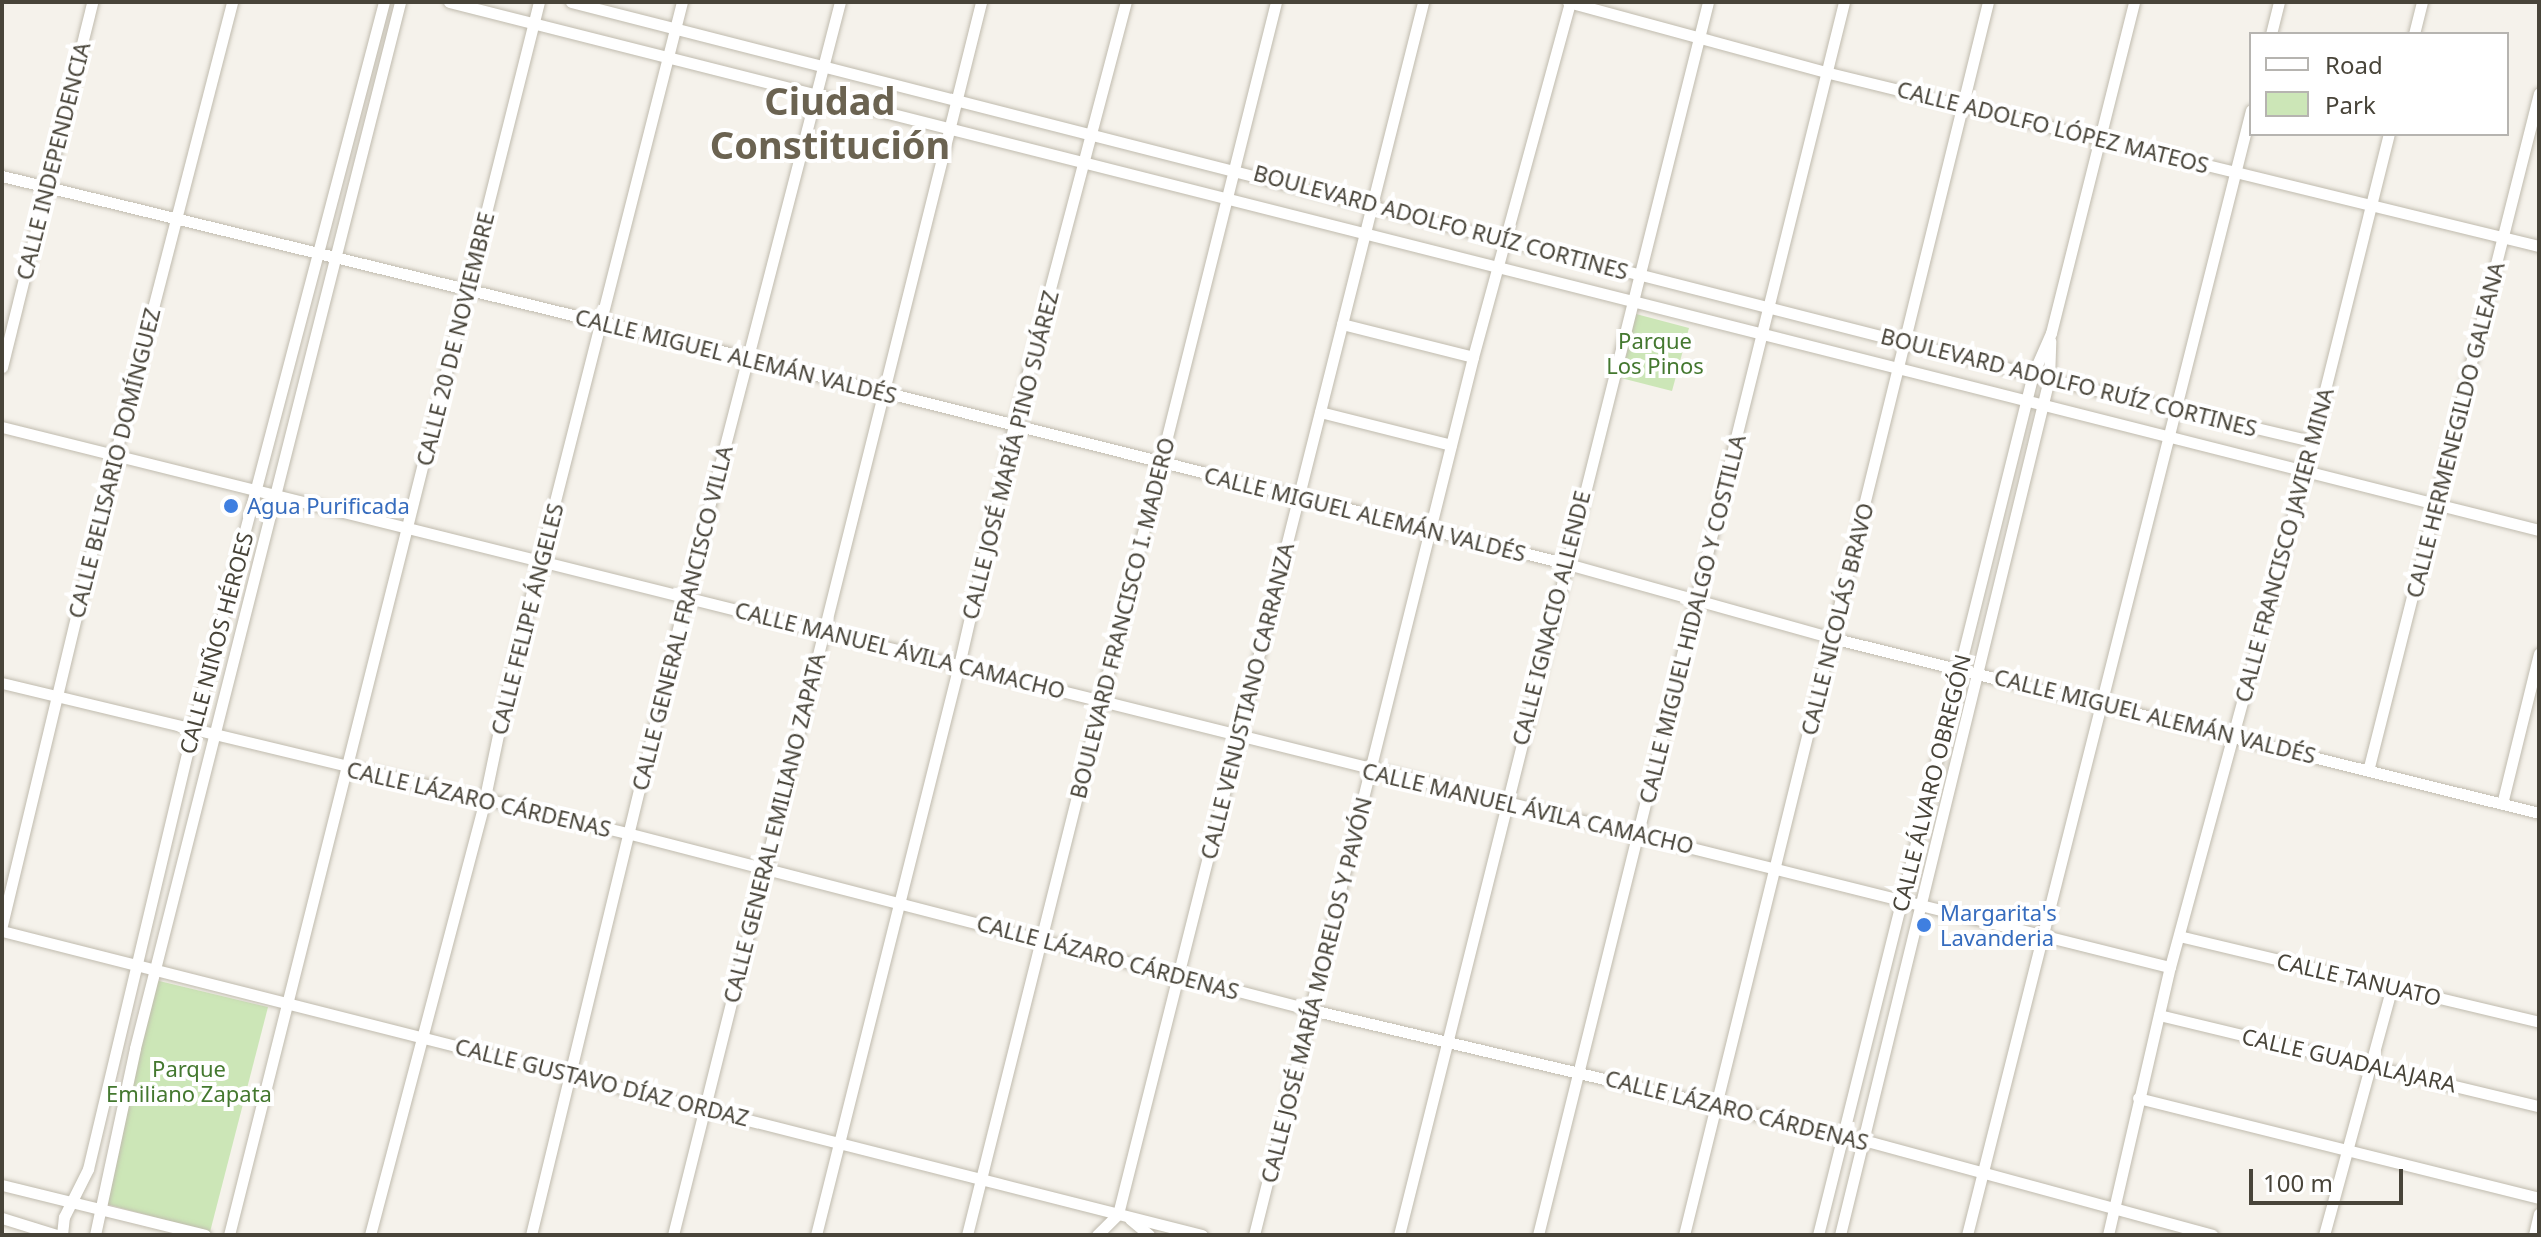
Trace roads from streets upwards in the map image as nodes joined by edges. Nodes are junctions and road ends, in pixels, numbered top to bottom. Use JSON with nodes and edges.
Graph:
{"nodes":[{"id":1,"x":92,"y":2,"type":"edge"},
{"id":2,"x":232,"y":2,"type":"edge"},
{"id":3,"x":384,"y":2,"type":"edge"},
{"id":4,"x":400,"y":2,"type":"edge"},
{"id":5,"x":449,"y":2,"type":"edge"},
{"id":6,"x":539,"y":2,"type":"edge"},
{"id":7,"x":571,"y":2,"type":"edge"},
{"id":8,"x":682,"y":2,"type":"edge"},
{"id":9,"x":840,"y":2,"type":"edge"},
{"id":10,"x":981,"y":2,"type":"edge"},
{"id":11,"x":1126,"y":2,"type":"edge"},
{"id":12,"x":1276,"y":2,"type":"edge"},
{"id":13,"x":1423,"y":2,"type":"edge"},
{"id":14,"x":1569,"y":2,"type":"edge"},
{"id":15,"x":1708,"y":2,"type":"edge"},
{"id":16,"x":1844,"y":2,"type":"edge"},
{"id":17,"x":1988,"y":2,"type":"edge"},
{"id":18,"x":2134,"y":2,"type":"edge"},
{"id":19,"x":2279,"y":2,"type":"edge"},
{"id":20,"x":2422,"y":2,"type":"edge"},
{"id":21,"x":535,"y":23,"type":"junction"},
{"id":22,"x":675,"y":30,"type":"junction"},
{"id":23,"x":2272,"y":32,"type":"edge"},
{"id":24,"x":2414,"y":32,"type":"edge"},
{"id":25,"x":1699,"y":37,"type":"junction"},
{"id":26,"x":669,"y":57,"type":"junction"},
{"id":27,"x":824,"y":69,"type":"junction"},
{"id":28,"x":1825,"y":72,"type":"junction"},
{"id":29,"x":2539,"y":93,"type":"edge"},
{"id":30,"x":816,"y":95,"type":"junction"},
{"id":31,"x":957,"y":99,"type":"junction"},
{"id":32,"x":1963,"y":103,"type":"junction"},
{"id":33,"x":2249,"y":118,"type":"edge"},
{"id":34,"x":950,"y":127,"type":"junction"},
{"id":35,"x":1090,"y":133,"type":"junction"},
{"id":36,"x":2388,"y":136,"type":"edge"},
{"id":37,"x":2100,"y":137,"type":"junction"},
{"id":38,"x":1083,"y":162,"type":"junction"},
{"id":39,"x":1236,"y":169,"type":"junction"},
{"id":40,"x":2235,"y":172,"type":"junction"},
{"id":41,"x":2,"y":176,"type":"edge"},
{"id":42,"x":47,"y":188,"type":"junction"},
{"id":43,"x":1229,"y":199,"type":"junction"},
{"id":44,"x":1372,"y":205,"type":"junction"},
{"id":45,"x":2371,"y":205,"type":"junction"},
{"id":46,"x":178,"y":220,"type":"junction"},
{"id":47,"x":1365,"y":233,"type":"junction"},
{"id":48,"x":1507,"y":238,"type":"junction"},
{"id":49,"x":2504,"y":238,"type":"junction"},
{"id":50,"x":2539,"y":246,"type":"edge"},
{"id":51,"x":319,"y":253,"type":"junction"},
{"id":52,"x":337,"y":257,"type":"junction"},
{"id":53,"x":1499,"y":268,"type":"junction"},
{"id":54,"x":1637,"y":273,"type":"junction"},
{"id":55,"x":467,"y":289,"type":"junction"},
{"id":56,"x":1630,"y":301,"type":"junction"},
{"id":57,"x":1770,"y":306,"type":"junction"},
{"id":58,"x":601,"y":322,"type":"junction"},
{"id":59,"x":1342,"y":324,"type":"junction"},
{"id":60,"x":2051,"y":333,"type":"junction"},
{"id":61,"x":1763,"y":336,"type":"junction"},
{"id":62,"x":1905,"y":341,"type":"junction"},
{"id":63,"x":1473,"y":357,"type":"junction"},
{"id":64,"x":749,"y":358,"type":"junction"},
{"id":65,"x":2,"y":367,"type":"edge"},
{"id":66,"x":1898,"y":370,"type":"junction"},
{"id":67,"x":2033,"y":374,"type":"junction"},
{"id":68,"x":2049,"y":379,"type":"junction"},
{"id":69,"x":883,"y":392,"type":"junction"},
{"id":70,"x":2025,"y":404,"type":"junction"},
{"id":71,"x":2042,"y":408,"type":"junction"},
{"id":72,"x":2175,"y":410,"type":"junction"},
{"id":73,"x":1320,"y":412,"type":"junction"},
{"id":74,"x":1014,"y":425,"type":"junction"},
{"id":75,"x":2,"y":427,"type":"edge"},
{"id":76,"x":2167,"y":439,"type":"junction"},
{"id":77,"x":2312,"y":441,"type":"junction"},
{"id":78,"x":1451,"y":445,"type":"junction"},
{"id":79,"x":115,"y":455,"type":"junction"},
{"id":80,"x":1160,"y":462,"type":"junction"},
{"id":81,"x":2304,"y":474,"type":"junction"},
{"id":82,"x":256,"y":490,"type":"junction"},
{"id":83,"x":276,"y":495,"type":"junction"},
{"id":84,"x":1297,"y":500,"type":"junction"},
{"id":85,"x":2437,"y":505,"type":"junction"},
{"id":86,"x":407,"y":528,"type":"junction"},
{"id":87,"x":1429,"y":530,"type":"junction"},
{"id":88,"x":2539,"y":530,"type":"edge"},
{"id":89,"x":540,"y":561,"type":"junction"},
{"id":90,"x":1564,"y":563,"type":"junction"},
{"id":91,"x":686,"y":596,"type":"junction"},
{"id":92,"x":1697,"y":600,"type":"junction"},
{"id":93,"x":822,"y":630,"type":"junction"},
{"id":94,"x":1832,"y":638,"type":"junction"},
{"id":95,"x":2539,"y":653,"type":"edge"},
{"id":96,"x":959,"y":665,"type":"junction"},
{"id":97,"x":1960,"y":668,"type":"junction"},
{"id":98,"x":1977,"y":673,"type":"junction"},
{"id":99,"x":2,"y":683,"type":"edge"},
{"id":100,"x":56,"y":695,"type":"junction"},
{"id":101,"x":1100,"y":701,"type":"junction"},
{"id":102,"x":2101,"y":705,"type":"junction"},
{"id":103,"x":193,"y":728,"type":"junction"},
{"id":104,"x":216,"y":734,"type":"junction"},
{"id":105,"x":1238,"y":738,"type":"junction"},
{"id":106,"x":2234,"y":738,"type":"junction"},
{"id":107,"x":2369,"y":767,"type":"junction"},
{"id":108,"x":348,"y":768,"type":"junction"},
{"id":109,"x":1371,"y":771,"type":"junction"},
{"id":110,"x":484,"y":802,"type":"junction"},
{"id":111,"x":1507,"y":802,"type":"junction"},
{"id":112,"x":2502,"y":804,"type":"junction"},
{"id":113,"x":2539,"y":813,"type":"edge"},
{"id":114,"x":627,"y":833,"type":"junction"},
{"id":115,"x":1638,"y":833,"type":"junction"},
{"id":116,"x":1775,"y":867,"type":"junction"},
{"id":117,"x":765,"y":869,"type":"junction"},
{"id":118,"x":1902,"y":899,"type":"junction"},
{"id":119,"x":897,"y":903,"type":"junction"},
{"id":120,"x":1921,"y":904,"type":"junction"},
{"id":121,"x":2,"y":928,"type":"edge"},
{"id":122,"x":2045,"y":936,"type":"junction"},
{"id":123,"x":2179,"y":936,"type":"junction"},
{"id":124,"x":1042,"y":940,"type":"junction"},
{"id":125,"x":137,"y":962,"type":"junction"},
{"id":126,"x":157,"y":967,"type":"junction"},
{"id":127,"x":2170,"y":967,"type":"junction"},
{"id":128,"x":1177,"y":976,"type":"junction"},
{"id":129,"x":2392,"y":987,"type":"junction"},
{"id":130,"x":289,"y":1003,"type":"junction"},
{"id":131,"x":1312,"y":1010,"type":"junction"},
{"id":132,"x":2159,"y":1015,"type":"junction"},
{"id":133,"x":2539,"y":1022,"type":"edge"},
{"id":134,"x":419,"y":1038,"type":"junction"},
{"id":135,"x":1448,"y":1041,"type":"junction"},
{"id":136,"x":2371,"y":1065,"type":"junction"},
{"id":137,"x":1578,"y":1072,"type":"junction"},
{"id":138,"x":571,"y":1073,"type":"junction"},
{"id":139,"x":2138,"y":1098,"type":"junction"},
{"id":140,"x":1717,"y":1104,"type":"junction"},
{"id":141,"x":2539,"y":1106,"type":"edge"},
{"id":142,"x":705,"y":1107,"type":"junction"},
{"id":143,"x":1843,"y":1135,"type":"junction"},
{"id":144,"x":1863,"y":1140,"type":"junction"},
{"id":145,"x":840,"y":1141,"type":"junction"},
{"id":146,"x":2346,"y":1150,"type":"junction"},
{"id":147,"x":1982,"y":1174,"type":"junction"},
{"id":148,"x":982,"y":1177,"type":"junction"},
{"id":149,"x":2,"y":1185,"type":"edge"},
{"id":150,"x":2539,"y":1198,"type":"edge"},
{"id":151,"x":76,"y":1201,"type":"junction"},
{"id":152,"x":97,"y":1207,"type":"junction"},
{"id":153,"x":2112,"y":1210,"type":"junction"},
{"id":154,"x":2539,"y":1214,"type":"edge"},
{"id":155,"x":1122,"y":1215,"type":"junction"},
{"id":156,"x":2,"y":1218,"type":"edge"},
{"id":157,"x":59,"y":1235,"type":"edge"},
{"id":158,"x":95,"y":1235,"type":"edge"},
{"id":159,"x":205,"y":1235,"type":"edge"},
{"id":160,"x":229,"y":1235,"type":"edge"},
{"id":161,"x":370,"y":1235,"type":"edge"},
{"id":162,"x":531,"y":1235,"type":"edge"},
{"id":163,"x":673,"y":1235,"type":"edge"},
{"id":164,"x":816,"y":1235,"type":"edge"},
{"id":165,"x":967,"y":1235,"type":"edge"},
{"id":166,"x":1097,"y":1235,"type":"edge"},
{"id":167,"x":1149,"y":1235,"type":"edge"},
{"id":168,"x":1202,"y":1235,"type":"edge"},
{"id":169,"x":1254,"y":1235,"type":"edge"},
{"id":170,"x":1399,"y":1235,"type":"edge"},
{"id":171,"x":1538,"y":1235,"type":"edge"},
{"id":172,"x":1684,"y":1235,"type":"edge"},
{"id":173,"x":1818,"y":1235,"type":"edge"},
{"id":174,"x":1840,"y":1235,"type":"edge"},
{"id":175,"x":1967,"y":1235,"type":"edge"},
{"id":176,"x":2108,"y":1235,"type":"edge"},
{"id":177,"x":2212,"y":1235,"type":"edge"},
{"id":178,"x":2324,"y":1235,"type":"edge"},
{"id":179,"x":2534,"y":1235,"type":"edge"}],
"edges":[{"from":1,"to":42,"type":"street","name":"CALLE INDEPENDENCIA"},
{"from":2,"to":46,"type":"street","name":"CALLE BELISARIO DOMÍNGUEZ"},
{"from":3,"to":51,"type":"street","name":"CALLE NIÑOS HÉROES"},
{"from":4,"to":52,"type":"street","name":"CALLE NIÑOS HÉROES"},
{"from":5,"to":21,"type":"street","name":"BOULEVARD ADOLFO RUÍZ CORTINES"},
{"from":6,"to":21,"type":"street","name":"CALLE 20 DE NOVIEMBRE"},
{"from":7,"to":22,"type":"street","name":"BOULEVARD ADOLFO RUÍZ CORTINES"},
{"from":8,"to":22,"type":"street","name":"CALLE FELIPE ÁNGELES"},
{"from":9,"to":27,"type":"street","name":"CALLE GENERAL FRANCISCO VILLA"},
{"from":10,"to":31,"type":"street","name":"CALLE GENERAL EMILIANO ZAPATA"},
{"from":11,"to":35,"type":"street","name":"CALLE JOSÉ MARÍA PINO SUÁREZ"},
{"from":12,"to":39,"type":"street","name":"BOULEVARD FRANCISCO I. MADERO"},
{"from":13,"to":44,"type":"street","name":"CALLE VENUSTIANO CARRANZA"},
{"from":14,"to":25,"type":"street","name":"CALLE ADOLFO LÓPEZ MATEOS"},
{"from":14,"to":48,"type":"street","name":"CALLE JOSÉ MARÍA MORELOS Y PAVÓN"},
{"from":15,"to":25,"type":"street","name":"CALLE IGNACIO ALLENDE"},
{"from":16,"to":28,"type":"street","name":"CALLE MIGUEL HIDALGO Y COSTILLA"},
{"from":17,"to":32,"type":"street","name":"CALLE NICOLÁS BRAVO"},
{"from":18,"to":37,"type":"street","name":"CALLE ÁLVARO OBREGÓN"},
{"from":19,"to":23,"type":"street"},
{"from":20,"to":24,"type":"street"},
{"from":21,"to":26,"type":"street","name":"BOULEVARD ADOLFO RUÍZ CORTINES"},
{"from":21,"to":55,"type":"street","name":"CALLE 20 DE NOVIEMBRE"},
{"from":22,"to":26,"type":"street","name":"CALLE FELIPE ÁNGELES"},
{"from":22,"to":27,"type":"street","name":"BOULEVARD ADOLFO RUÍZ CORTINES"},
{"from":25,"to":28,"type":"street","name":"CALLE ADOLFO LÓPEZ MATEOS"},
{"from":25,"to":54,"type":"street","name":"CALLE IGNACIO ALLENDE"},
{"from":26,"to":30,"type":"street","name":"BOULEVARD ADOLFO RUÍZ CORTINES"},
{"from":26,"to":58,"type":"street","name":"CALLE FELIPE ÁNGELES"},
{"from":27,"to":30,"type":"street","name":"CALLE GENERAL FRANCISCO VILLA"},
{"from":27,"to":31,"type":"street","name":"BOULEVARD ADOLFO RUÍZ CORTINES"},
{"from":28,"to":32,"type":"street","name":"CALLE ADOLFO LÓPEZ MATEOS"},
{"from":28,"to":57,"type":"street","name":"CALLE MIGUEL HIDALGO Y COSTILLA"},
{"from":29,"to":49,"type":"street","name":"CALLE HERMENEGILDO GALEANA"},
{"from":30,"to":34,"type":"street","name":"BOULEVARD ADOLFO RUÍZ CORTINES"},
{"from":30,"to":64,"type":"street","name":"CALLE GENERAL FRANCISCO VILLA"},
{"from":31,"to":34,"type":"street","name":"CALLE GENERAL EMILIANO ZAPATA"},
{"from":31,"to":35,"type":"street","name":"BOULEVARD ADOLFO RUÍZ CORTINES"},
{"from":32,"to":37,"type":"street","name":"CALLE ADOLFO LÓPEZ MATEOS"},
{"from":32,"to":62,"type":"street","name":"CALLE NICOLÁS BRAVO"},
{"from":33,"to":40,"type":"street"},
{"from":34,"to":38,"type":"street","name":"BOULEVARD ADOLFO RUÍZ CORTINES"},
{"from":34,"to":69,"type":"street","name":"CALLE GENERAL EMILIANO ZAPATA"},
{"from":35,"to":38,"type":"street","name":"CALLE JOSÉ MARÍA PINO SUÁREZ"},
{"from":35,"to":39,"type":"street","name":"BOULEVARD ADOLFO RUÍZ CORTINES"},
{"from":36,"to":45,"type":"street","name":"CALLE FRANCISCO JAVIER MINA"},
{"from":37,"to":40,"type":"street","name":"CALLE ADOLFO LÓPEZ MATEOS"},
{"from":37,"to":60,"type":"street","name":"CALLE ÁLVARO OBREGÓN"},
{"from":38,"to":43,"type":"street","name":"BOULEVARD ADOLFO RUÍZ CORTINES"},
{"from":38,"to":74,"type":"street","name":"CALLE JOSÉ MARÍA PINO SUÁREZ"},
{"from":39,"to":43,"type":"street","name":"BOULEVARD FRANCISCO I. MADERO"},
{"from":39,"to":44,"type":"street","name":"BOULEVARD ADOLFO RUÍZ CORTINES"},
{"from":40,"to":45,"type":"street","name":"CALLE ADOLFO LÓPEZ MATEOS"},
{"from":40,"to":72,"type":"street"},
{"from":41,"to":42,"type":"street","name":"CALLE MIGUEL ALEMÁN VALDÉS"},
{"from":42,"to":46,"type":"street","name":"CALLE MIGUEL ALEMÁN VALDÉS"},
{"from":42,"to":65,"type":"street","name":"CALLE INDEPENDENCIA"},
{"from":43,"to":47,"type":"street","name":"BOULEVARD ADOLFO RUÍZ CORTINES"},
{"from":43,"to":80,"type":"street","name":"BOULEVARD FRANCISCO I. MADERO"},
{"from":44,"to":47,"type":"street","name":"CALLE VENUSTIANO CARRANZA"},
{"from":44,"to":48,"type":"street","name":"BOULEVARD ADOLFO RUÍZ CORTINES"},
{"from":45,"to":49,"type":"street","name":"CALLE ADOLFO LÓPEZ MATEOS"},
{"from":45,"to":77,"type":"street","name":"CALLE FRANCISCO JAVIER MINA"},
{"from":46,"to":51,"type":"street","name":"CALLE MIGUEL ALEMÁN VALDÉS"},
{"from":46,"to":79,"type":"street","name":"CALLE BELISARIO DOMÍNGUEZ"},
{"from":47,"to":53,"type":"street","name":"BOULEVARD ADOLFO RUÍZ CORTINES"},
{"from":47,"to":59,"type":"street","name":"CALLE VENUSTIANO CARRANZA"},
{"from":48,"to":53,"type":"street","name":"CALLE JOSÉ MARÍA MORELOS Y PAVÓN"},
{"from":48,"to":54,"type":"street","name":"BOULEVARD ADOLFO RUÍZ CORTINES"},
{"from":49,"to":50,"type":"street","name":"CALLE ADOLFO LÓPEZ MATEOS"},
{"from":49,"to":85,"type":"street","name":"CALLE HERMENEGILDO GALEANA"},
{"from":51,"to":52,"type":"street","name":"CALLE MIGUEL ALEMÁN VALDÉS"},
{"from":51,"to":82,"type":"street","name":"CALLE NIÑOS HÉROES"},
{"from":52,"to":55,"type":"street","name":"CALLE MIGUEL ALEMÁN VALDÉS"},
{"from":52,"to":83,"type":"street","name":"CALLE NIÑOS HÉROES"},
{"from":53,"to":56,"type":"street","name":"BOULEVARD ADOLFO RUÍZ CORTINES"},
{"from":53,"to":63,"type":"street","name":"CALLE JOSÉ MARÍA MORELOS Y PAVÓN"},
{"from":54,"to":56,"type":"street","name":"CALLE IGNACIO ALLENDE"},
{"from":54,"to":57,"type":"street","name":"BOULEVARD ADOLFO RUÍZ CORTINES"},
{"from":55,"to":58,"type":"street","name":"CALLE MIGUEL ALEMÁN VALDÉS"},
{"from":55,"to":86,"type":"street","name":"CALLE 20 DE NOVIEMBRE"},
{"from":56,"to":61,"type":"street","name":"BOULEVARD ADOLFO RUÍZ CORTINES"},
{"from":56,"to":90,"type":"street","name":"CALLE IGNACIO ALLENDE"},
{"from":57,"to":61,"type":"street","name":"CALLE MIGUEL HIDALGO Y COSTILLA"},
{"from":57,"to":62,"type":"street","name":"BOULEVARD ADOLFO RUÍZ CORTINES"},
{"from":58,"to":64,"type":"street","name":"CALLE MIGUEL ALEMÁN VALDÉS"},
{"from":58,"to":89,"type":"street","name":"CALLE FELIPE ÁNGELES"},
{"from":59,"to":63,"type":"street"},
{"from":59,"to":73,"type":"street","name":"CALLE VENUSTIANO CARRANZA"},
{"from":60,"to":67,"type":"street","name":"CALLE ÁLVARO OBREGÓN"},
{"from":60,"to":68,"type":"street","name":"CALLE ÁLVARO OBREGÓN"},
{"from":61,"to":66,"type":"street","name":"BOULEVARD ADOLFO RUÍZ CORTINES"},
{"from":61,"to":92,"type":"street","name":"CALLE MIGUEL HIDALGO Y COSTILLA"},
{"from":62,"to":66,"type":"street","name":"CALLE NICOLÁS BRAVO"},
{"from":62,"to":67,"type":"street","name":"BOULEVARD ADOLFO RUÍZ CORTINES"},
{"from":63,"to":78,"type":"street","name":"CALLE JOSÉ MARÍA MORELOS Y PAVÓN"},
{"from":64,"to":69,"type":"street","name":"CALLE MIGUEL ALEMÁN VALDÉS"},
{"from":64,"to":91,"type":"street","name":"CALLE GENERAL FRANCISCO VILLA"},
{"from":66,"to":70,"type":"street","name":"BOULEVARD ADOLFO RUÍZ CORTINES"},
{"from":66,"to":94,"type":"street","name":"CALLE NICOLÁS BRAVO"},
{"from":67,"to":68,"type":"street","name":"BOULEVARD ADOLFO RUÍZ CORTINES"},
{"from":67,"to":70,"type":"street","name":"CALLE ÁLVARO OBREGÓN"},
{"from":68,"to":71,"type":"street","name":"CALLE ÁLVARO OBREGÓN"},
{"from":68,"to":72,"type":"street","name":"BOULEVARD ADOLFO RUÍZ CORTINES"},
{"from":69,"to":74,"type":"street","name":"CALLE MIGUEL ALEMÁN VALDÉS"},
{"from":69,"to":93,"type":"street","name":"CALLE GENERAL EMILIANO ZAPATA"},
{"from":70,"to":71,"type":"street","name":"BOULEVARD ADOLFO RUÍZ CORTINES"},
{"from":70,"to":97,"type":"street","name":"CALLE ÁLVARO OBREGÓN"},
{"from":71,"to":76,"type":"street","name":"BOULEVARD ADOLFO RUÍZ CORTINES"},
{"from":71,"to":98,"type":"street","name":"CALLE ÁLVARO OBREGÓN"},
{"from":72,"to":76,"type":"street"},
{"from":72,"to":77,"type":"street","name":"BOULEVARD ADOLFO RUÍZ CORTINES"},
{"from":73,"to":78,"type":"street"},
{"from":73,"to":84,"type":"street","name":"CALLE VENUSTIANO CARRANZA"},
{"from":74,"to":80,"type":"street","name":"CALLE MIGUEL ALEMÁN VALDÉS"},
{"from":74,"to":96,"type":"street","name":"CALLE JOSÉ MARÍA PINO SUÁREZ"},
{"from":75,"to":79,"type":"street","name":"CALLE MANUEL ÁVILA CAMACHO"},
{"from":76,"to":81,"type":"street","name":"BOULEVARD ADOLFO RUÍZ CORTINES"},
{"from":76,"to":102,"type":"street"},
{"from":77,"to":81,"type":"street","name":"CALLE FRANCISCO JAVIER MINA"},
{"from":78,"to":87,"type":"street","name":"CALLE JOSÉ MARÍA MORELOS Y PAVÓN"},
{"from":79,"to":82,"type":"street","name":"CALLE MANUEL ÁVILA CAMACHO"},
{"from":79,"to":100,"type":"street","name":"CALLE BELISARIO DOMÍNGUEZ"},
{"from":80,"to":84,"type":"street","name":"CALLE MIGUEL ALEMÁN VALDÉS"},
{"from":80,"to":101,"type":"street","name":"BOULEVARD FRANCISCO I. MADERO"},
{"from":81,"to":85,"type":"street","name":"BOULEVARD ADOLFO RUÍZ CORTINES"},
{"from":81,"to":106,"type":"street","name":"CALLE FRANCISCO JAVIER MINA"},
{"from":82,"to":83,"type":"street","name":"CALLE MANUEL ÁVILA CAMACHO"},
{"from":82,"to":103,"type":"street","name":"CALLE NIÑOS HÉROES"},
{"from":83,"to":86,"type":"street","name":"CALLE MANUEL ÁVILA CAMACHO"},
{"from":83,"to":104,"type":"street","name":"CALLE NIÑOS HÉROES"},
{"from":84,"to":87,"type":"street","name":"CALLE MIGUEL ALEMÁN VALDÉS"},
{"from":84,"to":105,"type":"street","name":"CALLE VENUSTIANO CARRANZA"},
{"from":85,"to":88,"type":"street","name":"BOULEVARD ADOLFO RUÍZ CORTINES"},
{"from":85,"to":107,"type":"street","name":"CALLE HERMENEGILDO GALEANA"},
{"from":86,"to":89,"type":"street","name":"CALLE MANUEL ÁVILA CAMACHO"},
{"from":86,"to":108,"type":"street","name":"CALLE 20 DE NOVIEMBRE"},
{"from":87,"to":90,"type":"street","name":"CALLE MIGUEL ALEMÁN VALDÉS"},
{"from":87,"to":109,"type":"street","name":"CALLE JOSÉ MARÍA MORELOS Y PAVÓN"},
{"from":89,"to":91,"type":"street","name":"CALLE MANUEL ÁVILA CAMACHO"},
{"from":89,"to":110,"type":"street","name":"CALLE FELIPE ÁNGELES"},
{"from":90,"to":92,"type":"street","name":"CALLE MIGUEL ALEMÁN VALDÉS"},
{"from":90,"to":111,"type":"street","name":"CALLE IGNACIO ALLENDE"},
{"from":91,"to":93,"type":"street","name":"CALLE MANUEL ÁVILA CAMACHO"},
{"from":91,"to":114,"type":"street","name":"CALLE GENERAL FRANCISCO VILLA"},
{"from":92,"to":94,"type":"street","name":"CALLE MIGUEL ALEMÁN VALDÉS"},
{"from":92,"to":115,"type":"street","name":"CALLE MIGUEL HIDALGO Y COSTILLA"},
{"from":93,"to":96,"type":"street","name":"CALLE MANUEL ÁVILA CAMACHO"},
{"from":93,"to":117,"type":"street","name":"CALLE GENERAL EMILIANO ZAPATA"},
{"from":94,"to":97,"type":"street","name":"CALLE MIGUEL ALEMÁN VALDÉS"},
{"from":94,"to":116,"type":"street","name":"CALLE NICOLÁS BRAVO"},
{"from":95,"to":112,"type":"street"},
{"from":96,"to":101,"type":"street","name":"CALLE MANUEL ÁVILA CAMACHO"},
{"from":96,"to":119,"type":"street","name":"CALLE JOSÉ MARÍA PINO SUÁREZ"},
{"from":97,"to":98,"type":"street","name":"CALLE MIGUEL ALEMÁN VALDÉS"},
{"from":97,"to":118,"type":"street","name":"CALLE ÁLVARO OBREGÓN"},
{"from":98,"to":102,"type":"street","name":"CALLE MIGUEL ALEMÁN VALDÉS"},
{"from":98,"to":120,"type":"street","name":"CALLE ÁLVARO OBREGÓN"},
{"from":99,"to":100,"type":"street","name":"CALLE LÁZARO CÁRDENAS"},
{"from":100,"to":103,"type":"street","name":"CALLE LÁZARO CÁRDENAS"},
{"from":100,"to":121,"type":"street","name":"CALLE BELISARIO DOMÍNGUEZ"},
{"from":101,"to":105,"type":"street","name":"CALLE MANUEL ÁVILA CAMACHO"},
{"from":101,"to":124,"type":"street","name":"BOULEVARD FRANCISCO I. MADERO"},
{"from":102,"to":106,"type":"street","name":"CALLE MIGUEL ALEMÁN VALDÉS"},
{"from":102,"to":122,"type":"street"},
{"from":103,"to":104,"type":"street","name":"CALLE LÁZARO CÁRDENAS"},
{"from":103,"to":125,"type":"street","name":"CALLE NIÑOS HÉROES"},
{"from":104,"to":108,"type":"street","name":"CALLE LÁZARO CÁRDENAS"},
{"from":104,"to":126,"type":"street","name":"CALLE NIÑOS HÉROES"},
{"from":105,"to":109,"type":"street","name":"CALLE MANUEL ÁVILA CAMACHO"},
{"from":105,"to":128,"type":"street","name":"CALLE VENUSTIANO CARRANZA"},
{"from":106,"to":107,"type":"street","name":"CALLE MIGUEL ALEMÁN VALDÉS"},
{"from":106,"to":123,"type":"street","name":"CALLE FRANCISCO JAVIER MINA"},
{"from":107,"to":112,"type":"street","name":"CALLE MIGUEL ALEMÁN VALDÉS"},
{"from":108,"to":110,"type":"street","name":"CALLE LÁZARO CÁRDENAS"},
{"from":108,"to":130,"type":"street","name":"CALLE 20 DE NOVIEMBRE"},
{"from":109,"to":111,"type":"street","name":"CALLE MANUEL ÁVILA CAMACHO"},
{"from":109,"to":131,"type":"street","name":"CALLE JOSÉ MARÍA MORELOS Y PAVÓN"},
{"from":110,"to":114,"type":"street","name":"CALLE LÁZARO CÁRDENAS"},
{"from":110,"to":134,"type":"street","name":"CALLE FELIPE ÁNGELES"},
{"from":111,"to":115,"type":"street","name":"CALLE MANUEL ÁVILA CAMACHO"},
{"from":111,"to":135,"type":"street","name":"CALLE IGNACIO ALLENDE"},
{"from":112,"to":113,"type":"street","name":"CALLE MIGUEL ALEMÁN VALDÉS"},
{"from":114,"to":117,"type":"street","name":"CALLE LÁZARO CÁRDENAS"},
{"from":114,"to":138,"type":"street","name":"CALLE GENERAL FRANCISCO VILLA"},
{"from":115,"to":116,"type":"street","name":"CALLE MANUEL ÁVILA CAMACHO"},
{"from":115,"to":137,"type":"street","name":"CALLE MIGUEL HIDALGO Y COSTILLA"},
{"from":116,"to":118,"type":"street","name":"CALLE MANUEL ÁVILA CAMACHO"},
{"from":116,"to":140,"type":"street","name":"CALLE NICOLÁS BRAVO"},
{"from":117,"to":119,"type":"street","name":"CALLE LÁZARO CÁRDENAS"},
{"from":117,"to":142,"type":"street","name":"CALLE GENERAL EMILIANO ZAPATA"},
{"from":118,"to":120,"type":"street","name":"CALLE MANUEL ÁVILA CAMACHO"},
{"from":118,"to":143,"type":"street","name":"CALLE ÁLVARO OBREGÓN"},
{"from":119,"to":124,"type":"street","name":"CALLE LÁZARO CÁRDENAS"},
{"from":119,"to":145,"type":"street","name":"CALLE JOSÉ MARÍA PINO SUÁREZ"},
{"from":120,"to":122,"type":"street","name":"CALLE MANUEL ÁVILA CAMACHO"},
{"from":120,"to":144,"type":"street","name":"CALLE ÁLVARO OBREGÓN"},
{"from":121,"to":125,"type":"street","name":"CALLE GUSTAVO DÍAZ ORDAZ"},
{"from":122,"to":127,"type":"street","name":"CALLE MANUEL ÁVILA CAMACHO"},
{"from":122,"to":147,"type":"street"},
{"from":123,"to":127,"type":"street","name":"CALLE FRANCISCO JAVIER MINA"},
{"from":123,"to":129,"type":"street","name":"CALLE TANUATO"},
{"from":124,"to":128,"type":"street","name":"CALLE LÁZARO CÁRDENAS"},
{"from":124,"to":148,"type":"street","name":"BOULEVARD FRANCISCO I. MADERO"},
{"from":125,"to":126,"type":"street","name":"CALLE GUSTAVO DÍAZ ORDAZ"},
{"from":125,"to":151,"type":"street","name":"CALLE NIÑOS HÉROES"},
{"from":126,"to":130,"type":"street","name":"CALLE GUSTAVO DÍAZ ORDAZ"},
{"from":126,"to":152,"type":"street","name":"CALLE NIÑOS HÉROES"},
{"from":127,"to":132,"type":"street","name":"CALLE FRANCISCO JAVIER MINA"},
{"from":128,"to":131,"type":"street","name":"CALLE LÁZARO CÁRDENAS"},
{"from":128,"to":155,"type":"street","name":"CALLE VENUSTIANO CARRANZA"},
{"from":129,"to":133,"type":"street","name":"CALLE TANUATO"},
{"from":129,"to":136,"type":"street"},
{"from":130,"to":134,"type":"street","name":"CALLE GUSTAVO DÍAZ ORDAZ"},
{"from":130,"to":160,"type":"street","name":"CALLE 20 DE NOVIEMBRE"},
{"from":131,"to":135,"type":"street","name":"CALLE LÁZARO CÁRDENAS"},
{"from":131,"to":169,"type":"street","name":"CALLE JOSÉ MARÍA MORELOS Y PAVÓN"},
{"from":132,"to":136,"type":"street","name":"CALLE GUADALAJARA"},
{"from":132,"to":139,"type":"street","name":"CALLE FRANCISCO JAVIER MINA"},
{"from":134,"to":138,"type":"street","name":"CALLE GUSTAVO DÍAZ ORDAZ"},
{"from":134,"to":161,"type":"street","name":"CALLE FELIPE ÁNGELES"},
{"from":135,"to":137,"type":"street","name":"CALLE LÁZARO CÁRDENAS"},
{"from":135,"to":170,"type":"street","name":"CALLE IGNACIO ALLENDE"},
{"from":136,"to":141,"type":"street","name":"CALLE GUADALAJARA"},
{"from":136,"to":146,"type":"street"},
{"from":137,"to":140,"type":"street","name":"CALLE LÁZARO CÁRDENAS"},
{"from":137,"to":171,"type":"street","name":"CALLE MIGUEL HIDALGO Y COSTILLA"},
{"from":138,"to":142,"type":"street","name":"CALLE GUSTAVO DÍAZ ORDAZ"},
{"from":138,"to":162,"type":"street","name":"CALLE GENERAL FRANCISCO VILLA"},
{"from":139,"to":146,"type":"street"},
{"from":139,"to":153,"type":"street","name":"CALLE FRANCISCO JAVIER MINA"},
{"from":140,"to":143,"type":"street","name":"CALLE LÁZARO CÁRDENAS"},
{"from":140,"to":172,"type":"street","name":"CALLE NICOLÁS BRAVO"},
{"from":142,"to":145,"type":"street","name":"CALLE GUSTAVO DÍAZ ORDAZ"},
{"from":142,"to":163,"type":"street","name":"CALLE GENERAL EMILIANO ZAPATA"},
{"from":143,"to":144,"type":"street","name":"CALLE LÁZARO CÁRDENAS"},
{"from":143,"to":173,"type":"street","name":"CALLE ÁLVARO OBREGÓN"},
{"from":144,"to":147,"type":"street","name":"CALLE LÁZARO CÁRDENAS"},
{"from":144,"to":174,"type":"street","name":"CALLE ÁLVARO OBREGÓN"},
{"from":145,"to":148,"type":"street","name":"CALLE GUSTAVO DÍAZ ORDAZ"},
{"from":145,"to":164,"type":"street","name":"CALLE JOSÉ MARÍA PINO SUÁREZ"},
{"from":146,"to":150,"type":"street"},
{"from":146,"to":178,"type":"street"},
{"from":147,"to":153,"type":"street","name":"CALLE LÁZARO CÁRDENAS"},
{"from":147,"to":175,"type":"street"},
{"from":148,"to":155,"type":"street","name":"CALLE GUSTAVO DÍAZ ORDAZ"},
{"from":148,"to":165,"type":"street","name":"BOULEVARD FRANCISCO I. MADERO"},
{"from":149,"to":151,"type":"street"},
{"from":151,"to":152,"type":"street"},
{"from":151,"to":157,"type":"street","name":"CALLE NIÑOS HÉROES"},
{"from":152,"to":158,"type":"street","name":"CALLE NIÑOS HÉROES"},
{"from":152,"to":159,"type":"street"},
{"from":153,"to":176,"type":"street","name":"CALLE FRANCISCO JAVIER MINA"},
{"from":153,"to":177,"type":"street","name":"CALLE LÁZARO CÁRDENAS"},
{"from":154,"to":179,"type":"street"},
{"from":155,"to":166,"type":"street"},
{"from":155,"to":167,"type":"street"},
{"from":155,"to":168,"type":"street","name":"CALLE GUSTAVO DÍAZ ORDAZ"},
{"from":156,"to":157,"type":"street"}]}
